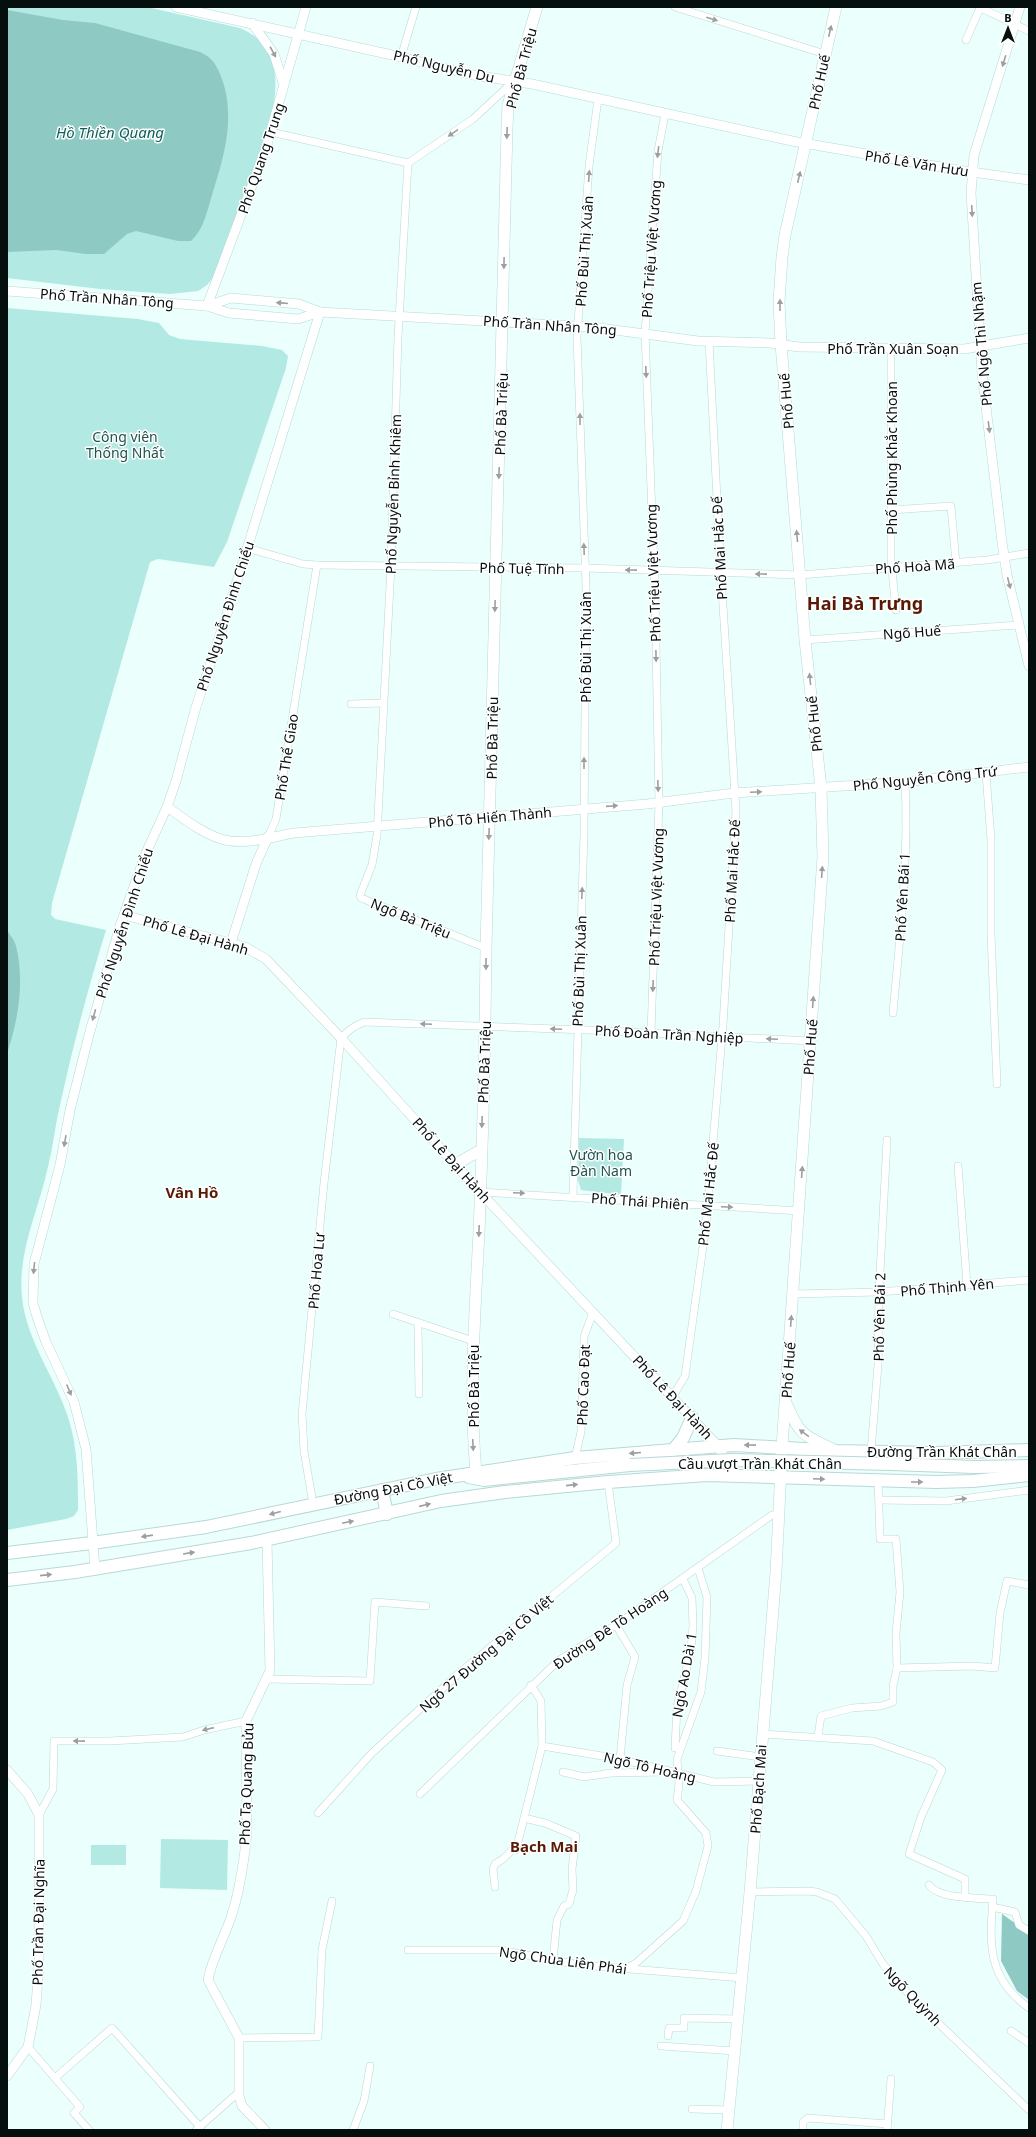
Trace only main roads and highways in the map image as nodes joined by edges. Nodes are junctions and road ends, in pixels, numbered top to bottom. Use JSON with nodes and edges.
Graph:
{"nodes":[{"id":1,"x":537,"y":7,"type":"edge"},
{"id":2,"x":836,"y":7,"type":"edge"},
{"id":3,"x":481,"y":1150,"type":"junction"},
{"id":4,"x":456,"y":1164,"type":"road end"},
{"id":5,"x":786,"y":1402,"type":"junction"},
{"id":6,"x":692,"y":1418,"type":"road end"},
{"id":7,"x":782,"y":1447,"type":"junction"},
{"id":8,"x":674,"y":1449,"type":"junction"},
{"id":9,"x":1029,"y":1450,"type":"edge"},
{"id":10,"x":837,"y":1451,"type":"junction"},
{"id":11,"x":871,"y":1451,"type":"junction"},
{"id":12,"x":934,"y":1465,"type":"junction"},
{"id":13,"x":1029,"y":1466,"type":"edge"},
{"id":14,"x":587,"y":1470,"type":"junction"},
{"id":15,"x":476,"y":1473,"type":"junction"},
{"id":16,"x":1029,"y":1474,"type":"edge"},
{"id":17,"x":462,"y":1476,"type":"junction"},
{"id":18,"x":680,"y":1476,"type":"junction"},
{"id":19,"x":781,"y":1477,"type":"junction"},
{"id":20,"x":857,"y":1480,"type":"junction"},
{"id":21,"x":382,"y":1490,"type":"junction"},
{"id":22,"x":506,"y":1492,"type":"junction"},
{"id":23,"x":387,"y":1514,"type":"junction"},
{"id":24,"x":7,"y":1553,"type":"edge"},
{"id":25,"x":7,"y":1580,"type":"edge"},
{"id":26,"x":727,"y":2130,"type":"edge"}],
"edges":[{"from":1,"to":3,"type":"main road","name":"Phố Bà Triệu","one_way":true},
{"from":5,"to":2,"type":"main road","name":"Phố Huế","one_way":true},
{"from":3,"to":4,"type":"main road"},
{"from":3,"to":15,"type":"main road","name":"Phố Bà Triệu","one_way":true},
{"from":5,"to":7,"type":"main road","name":"Phố Huế"},
{"from":10,"to":5,"type":"main road","one_way":true},
{"from":6,"to":8,"type":"main road"},
{"from":7,"to":8,"type":"main road","name":"Đường Đại Cồ Việt","one_way":true},
{"from":7,"to":10,"type":"main road","name":"Đường Trần Khát Chân"},
{"from":7,"to":19,"type":"main road","name":"Phố Bạch Mai"},
{"from":8,"to":15,"type":"main road","name":"Đường Đại Cồ Việt","one_way":true},
{"from":8,"to":18,"type":"main road"},
{"from":9,"to":11,"type":"main road","name":"Đường Trần Khát Chân"},
{"from":9,"to":12,"type":"main road","name":"Cầu vượt Trần Khát Chân"},
{"from":10,"to":11,"type":"main road","name":"Đường Trần Khát Chân"},
{"from":11,"to":20,"type":"main road"},
{"from":12,"to":13,"type":"main road","name":"Cầu vượt Trần Khát Chân"},
{"from":12,"to":14,"type":"main road","name":"Cầu vượt Trần Khát Chân","bridge":true},
{"from":14,"to":17,"type":"main road","name":"Cầu vượt Trần Khát Chân"},
{"from":14,"to":22,"type":"main road","name":"Cầu vượt Trần Khát Chân"},
{"from":15,"to":17,"type":"main road","name":"Đường Đại Cồ Việt"},
{"from":20,"to":16,"type":"main road","name":"Đường Trần Khát Chân","one_way":true},
{"from":17,"to":21,"type":"main road","name":"Đường Đại Cồ Việt"},
{"from":18,"to":19,"type":"main road","name":"Đường Đại Cồ Việt"},
{"from":22,"to":18,"type":"main road","name":"Đường Đại Cồ Việt","one_way":true},
{"from":19,"to":20,"type":"main road","name":"Đường Trần Khát Chân","one_way":true},
{"from":19,"to":26,"type":"main road","name":"Phố Bạch Mai"},
{"from":21,"to":23,"type":"main road"},
{"from":21,"to":24,"type":"main road","name":"Đường Đại Cồ Việt","one_way":true},
{"from":23,"to":22,"type":"main road","name":"Đường Đại Cồ Việt","one_way":true},
{"from":25,"to":23,"type":"main road","name":"Đường Đại Cồ Việt","one_way":true}]}
